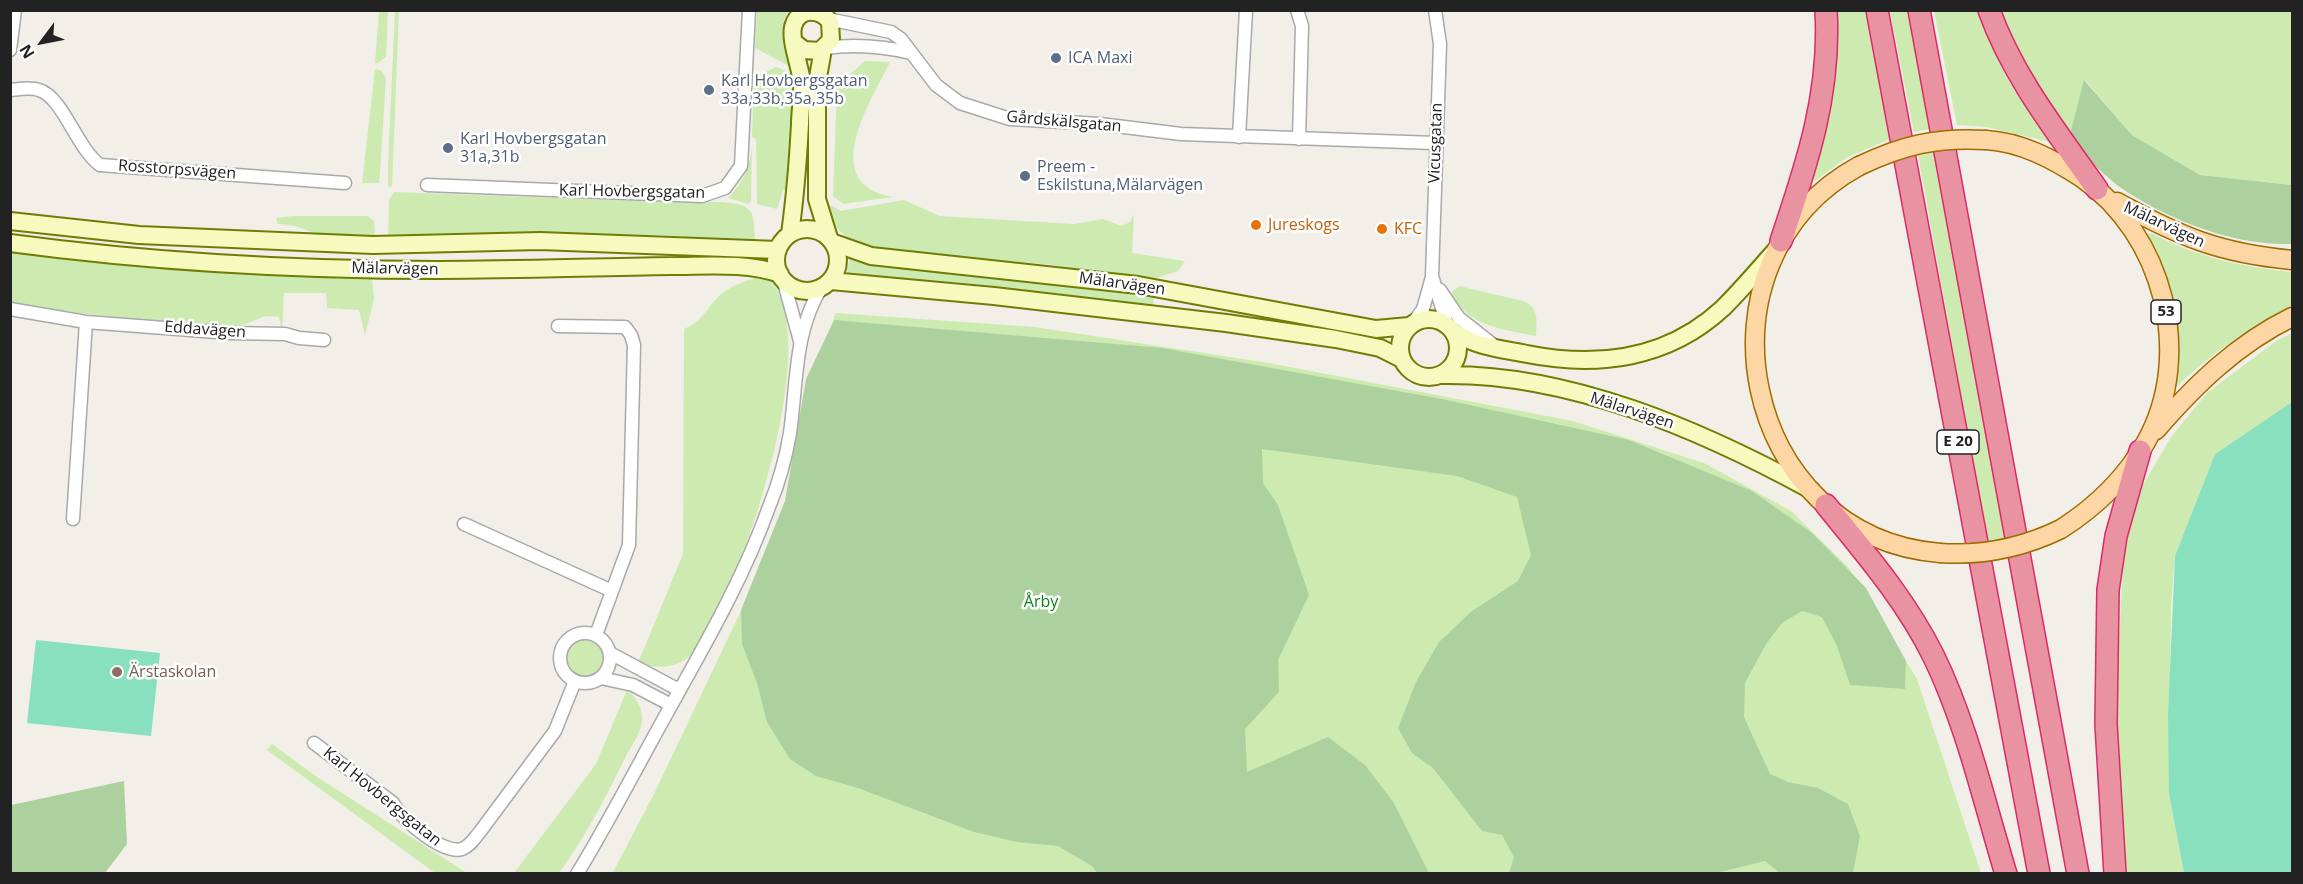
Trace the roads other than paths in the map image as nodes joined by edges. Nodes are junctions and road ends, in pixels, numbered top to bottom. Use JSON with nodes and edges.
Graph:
{"nodes":[{"id":1,"x":15,"y":10,"type":"edge"},
{"id":2,"x":749,"y":10,"type":"edge"},
{"id":3,"x":1246,"y":10,"type":"edge"},
{"id":4,"x":1297,"y":10,"type":"edge"},
{"id":5,"x":1436,"y":10,"type":"edge"},
{"id":6,"x":1826,"y":10,"type":"edge"},
{"id":7,"x":1877,"y":10,"type":"edge"},
{"id":8,"x":1919,"y":10,"type":"edge"},
{"id":9,"x":1989,"y":10,"type":"edge"},
{"id":10,"x":797,"y":15,"type":"edge"},
{"id":11,"x":826,"y":15,"type":"edge"},
{"id":12,"x":795,"y":43,"type":"junction"},
{"id":13,"x":824,"y":48,"type":"junction"},
{"id":14,"x":10,"y":50,"type":"edge"},
{"id":15,"x":911,"y":53,"type":"junction"},
{"id":16,"x":10,"y":90,"type":"edge"},
{"id":17,"x":1239,"y":137,"type":"junction"},
{"id":18,"x":1299,"y":139,"type":"junction"},
{"id":19,"x":1435,"y":143,"type":"junction"},
{"id":20,"x":345,"y":183,"type":"dead end"},
{"id":21,"x":427,"y":185,"type":"dead end"},
{"id":22,"x":2102,"y":193,"type":"junction"},
{"id":23,"x":10,"y":221,"type":"edge"},
{"id":24,"x":790,"y":234,"type":"junction"},
{"id":25,"x":831,"y":241,"type":"junction"},
{"id":26,"x":10,"y":243,"type":"edge"},
{"id":27,"x":1778,"y":246,"type":"junction"},
{"id":28,"x":778,"y":250,"type":"junction"},
{"id":29,"x":2292,"y":260,"type":"edge"},
{"id":30,"x":781,"y":276,"type":"junction"},
{"id":31,"x":1432,"y":276,"type":"junction"},
{"id":32,"x":826,"y":284,"type":"junction"},
{"id":33,"x":10,"y":309,"type":"edge"},
{"id":34,"x":2292,"y":317,"type":"edge"},
{"id":35,"x":86,"y":322,"type":"junction"},
{"id":36,"x":1411,"y":324,"type":"junction"},
{"id":37,"x":558,"y":326,"type":"dead end"},
{"id":38,"x":1450,"y":328,"type":"junction"},
{"id":39,"x":324,"y":340,"type":"dead end"},
{"id":40,"x":800,"y":342,"type":"junction"},
{"id":41,"x":1498,"y":348,"type":"junction"},
{"id":42,"x":1402,"y":358,"type":"junction"},
{"id":43,"x":1440,"y":375,"type":"junction"},
{"id":44,"x":2143,"y":446,"type":"junction"},
{"id":45,"x":1818,"y":497,"type":"junction"},
{"id":46,"x":74,"y":519,"type":"dead end"},
{"id":47,"x":464,"y":524,"type":"dead end"},
{"id":48,"x":612,"y":591,"type":"junction"},
{"id":49,"x":596,"y":635,"type":"junction"},
{"id":50,"x":610,"y":653,"type":"junction"},
{"id":51,"x":601,"y":678,"type":"junction"},
{"id":52,"x":575,"y":681,"type":"junction"},
{"id":53,"x":679,"y":690,"type":"junction"},
{"id":54,"x":672,"y":705,"type":"junction"},
{"id":55,"x":314,"y":743,"type":"dead end"},
{"id":56,"x":577,"y":873,"type":"edge"},
{"id":57,"x":2006,"y":873,"type":"edge"},
{"id":58,"x":2039,"y":873,"type":"edge"},
{"id":59,"x":2078,"y":873,"type":"edge"},
{"id":60,"x":2115,"y":873,"type":"edge"}],
"edges":[{"from":1,"to":14,"type":"street"},
{"from":2,"to":21,"type":"street","name":"Karl Hovbergsgatan"},
{"from":3,"to":17,"type":"street"},
{"from":4,"to":18,"type":"street"},
{"from":5,"to":19,"type":"street","name":"Vicusgatan"},
{"from":6,"to":27,"type":"highway"},
{"from":7,"to":58,"type":"highway","number":"E 20"},
{"from":8,"to":59,"type":"highway","number":"E 20"},
{"from":9,"to":22,"type":"highway"},
{"from":10,"to":11,"type":"main road"},
{"from":10,"to":12,"type":"main road"},
{"from":11,"to":13,"type":"main road"},
{"from":11,"to":15,"type":"street","name":"Gårdskälsgatan"},
{"from":12,"to":13,"type":"main road"},
{"from":12,"to":24,"type":"main road"},
{"from":13,"to":15,"type":"street"},
{"from":13,"to":25,"type":"main road"},
{"from":15,"to":17,"type":"street","name":"Gårdskälsgatan"},
{"from":16,"to":20,"type":"street","name":"Rosstorpsvägen"},
{"from":17,"to":18,"type":"street","name":"Gårdskälsgatan"},
{"from":18,"to":19,"type":"street","name":"Gårdskälsgatan"},
{"from":19,"to":31,"type":"street","name":"Vicusgatan"},
{"from":22,"to":27,"type":"main road","number":"53","bridge":true},
{"from":22,"to":29,"type":"main road","name":"Mälarvägen","number":"53"},
{"from":22,"to":44,"type":"main road","number":"53"},
{"from":23,"to":28,"type":"main road","name":"Mälarvägen"},
{"from":24,"to":25,"type":"main road"},
{"from":24,"to":28,"type":"main road"},
{"from":25,"to":32,"type":"main road"},
{"from":25,"to":36,"type":"main road","name":"Mälarvägen"},
{"from":26,"to":30,"type":"main road","name":"Mälarvägen"},
{"from":27,"to":41,"type":"main road"},
{"from":27,"to":45,"type":"main road","number":"53"},
{"from":28,"to":30,"type":"main road"},
{"from":30,"to":32,"type":"main road"},
{"from":30,"to":40,"type":"street"},
{"from":31,"to":36,"type":"street","name":"Vicusgatan"},
{"from":31,"to":38,"type":"street","name":"Vicusgatan"},
{"from":31,"to":41,"type":"street"},
{"from":32,"to":40,"type":"street"},
{"from":32,"to":42,"type":"main road","name":"Mälarvägen"},
{"from":33,"to":35,"type":"street","name":"Eddavägen"},
{"from":34,"to":44,"type":"main road","number":"53"},
{"from":35,"to":39,"type":"street","name":"Eddavägen"},
{"from":35,"to":46,"type":"street"},
{"from":36,"to":38,"type":"main road"},
{"from":36,"to":42,"type":"main road"},
{"from":37,"to":48,"type":"street"},
{"from":38,"to":41,"type":"main road"},
{"from":38,"to":43,"type":"main road"},
{"from":40,"to":53,"type":"street"},
{"from":42,"to":43,"type":"main road"},
{"from":43,"to":45,"type":"main road","name":"Mälarvägen"},
{"from":44,"to":45,"type":"main road","number":"53","bridge":true},
{"from":44,"to":60,"type":"highway"},
{"from":45,"to":57,"type":"highway"},
{"from":47,"to":48,"type":"street"},
{"from":48,"to":49,"type":"street"},
{"from":49,"to":50,"type":"street"},
{"from":49,"to":52,"type":"street"},
{"from":50,"to":51,"type":"street"},
{"from":50,"to":53,"type":"street"},
{"from":51,"to":52,"type":"street"},
{"from":51,"to":54,"type":"street"},
{"from":52,"to":55,"type":"street","name":"Karl Hovbergsgatan"},
{"from":53,"to":54,"type":"street"},
{"from":54,"to":56,"type":"street"}]}
